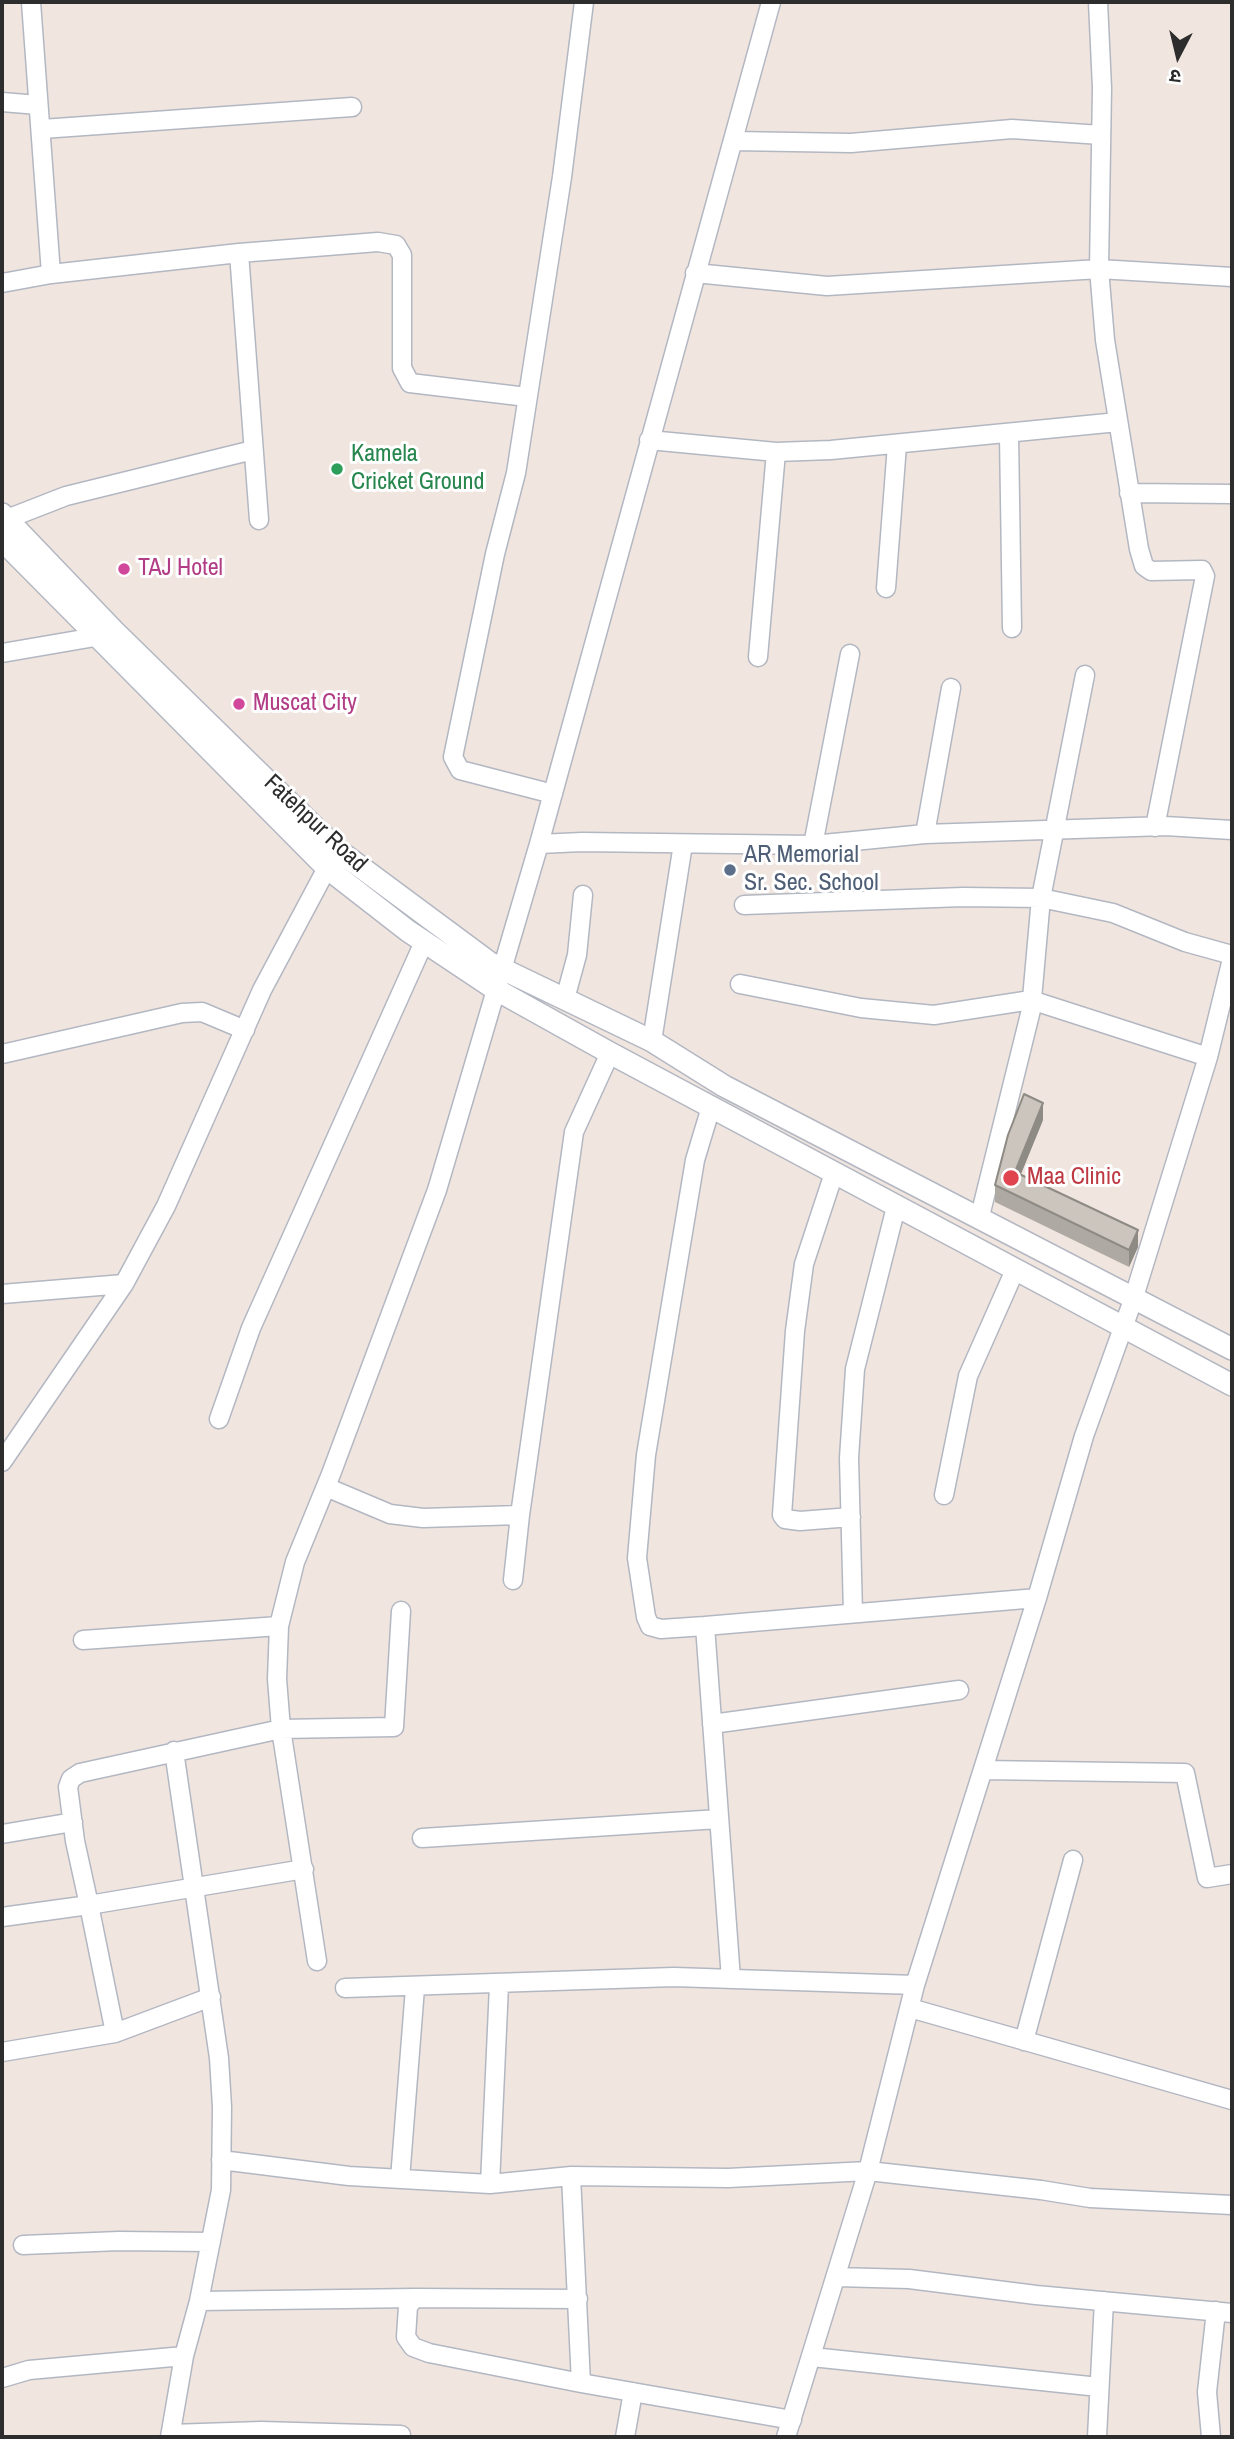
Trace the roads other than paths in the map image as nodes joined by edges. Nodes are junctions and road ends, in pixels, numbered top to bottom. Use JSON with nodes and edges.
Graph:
{"nodes":[{"id":1,"x":31,"y":2,"type":"edge"},
{"id":2,"x":584,"y":2,"type":"edge"},
{"id":3,"x":771,"y":2,"type":"edge"},
{"id":4,"x":1098,"y":2,"type":"edge"},
{"id":5,"x":2,"y":102,"type":"edge"},
{"id":6,"x":38,"y":105,"type":"junction"},
{"id":7,"x":352,"y":107,"type":"dead end"},
{"id":8,"x":42,"y":129,"type":"junction"},
{"id":9,"x":1101,"y":135,"type":"junction"},
{"id":10,"x":734,"y":141,"type":"junction"},
{"id":11,"x":239,"y":253,"type":"junction"},
{"id":12,"x":1099,"y":270,"type":"junction"},
{"id":13,"x":695,"y":273,"type":"junction"},
{"id":14,"x":51,"y":274,"type":"junction"},
{"id":15,"x":1232,"y":277,"type":"edge"},
{"id":16,"x":2,"y":283,"type":"edge"},
{"id":17,"x":527,"y":397,"type":"junction"},
{"id":18,"x":1118,"y":422,"type":"junction"},
{"id":19,"x":1009,"y":435,"type":"junction"},
{"id":20,"x":649,"y":440,"type":"junction"},
{"id":21,"x":897,"y":445,"type":"junction"},
{"id":22,"x":253,"y":450,"type":"junction"},
{"id":23,"x":776,"y":452,"type":"junction"},
{"id":24,"x":1129,"y":492,"type":"junction"},
{"id":25,"x":1232,"y":494,"type":"edge"},
{"id":26,"x":4,"y":517,"type":"edge"},
{"id":27,"x":259,"y":520,"type":"dead end"},
{"id":28,"x":2,"y":540,"type":"edge"},
{"id":29,"x":886,"y":588,"type":"dead end"},
{"id":30,"x":1012,"y":628,"type":"dead end"},
{"id":31,"x":95,"y":637,"type":"junction"},
{"id":32,"x":2,"y":653,"type":"edge"},
{"id":33,"x":850,"y":654,"type":"dead end"},
{"id":34,"x":758,"y":657,"type":"dead end"},
{"id":35,"x":1085,"y":675,"type":"dead end"},
{"id":36,"x":951,"y":688,"type":"dead end"},
{"id":37,"x":553,"y":794,"type":"junction"},
{"id":38,"x":1155,"y":827,"type":"junction"},
{"id":39,"x":1232,"y":830,"type":"edge"},
{"id":40,"x":1053,"y":831,"type":"junction"},
{"id":41,"x":925,"y":834,"type":"junction"},
{"id":42,"x":539,"y":844,"type":"junction"},
{"id":43,"x":683,"y":844,"type":"junction"},
{"id":44,"x":813,"y":845,"type":"junction"},
{"id":45,"x":327,"y":868,"type":"junction"},
{"id":46,"x":583,"y":895,"type":"dead end"},
{"id":47,"x":1041,"y":898,"type":"junction"},
{"id":48,"x":744,"y":905,"type":"dead end"},
{"id":49,"x":424,"y":942,"type":"junction"},
{"id":50,"x":1232,"y":957,"type":"edge"},
{"id":51,"x":498,"y":979,"type":"junction"},
{"id":52,"x":740,"y":984,"type":"dead end"},
{"id":53,"x":565,"y":999,"type":"junction"},
{"id":54,"x":1031,"y":1000,"type":"junction"},
{"id":55,"x":245,"y":1030,"type":"junction"},
{"id":56,"x":652,"y":1041,"type":"junction"},
{"id":57,"x":2,"y":1054,"type":"edge"},
{"id":58,"x":610,"y":1054,"type":"junction"},
{"id":59,"x":1208,"y":1057,"type":"junction"},
{"id":60,"x":711,"y":1107,"type":"junction"},
{"id":61,"x":834,"y":1173,"type":"junction"},
{"id":62,"x":896,"y":1207,"type":"junction"},
{"id":63,"x":980,"y":1216,"type":"junction"},
{"id":64,"x":1016,"y":1270,"type":"junction"},
{"id":65,"x":124,"y":1284,"type":"junction"},
{"id":66,"x":2,"y":1294,"type":"edge"},
{"id":67,"x":1133,"y":1300,"type":"junction"},
{"id":68,"x":1124,"y":1328,"type":"junction"},
{"id":69,"x":1232,"y":1349,"type":"edge"},
{"id":70,"x":1232,"y":1385,"type":"edge"},
{"id":71,"x":219,"y":1419,"type":"dead end"},
{"id":72,"x":2,"y":1462,"type":"edge"},
{"id":73,"x":326,"y":1488,"type":"junction"},
{"id":74,"x":944,"y":1495,"type":"dead end"},
{"id":75,"x":520,"y":1515,"type":"junction"},
{"id":76,"x":851,"y":1517,"type":"junction"},
{"id":77,"x":513,"y":1580,"type":"dead end"},
{"id":78,"x":1037,"y":1598,"type":"junction"},
{"id":79,"x":401,"y":1611,"type":"dead end"},
{"id":80,"x":853,"y":1613,"type":"junction"},
{"id":81,"x":279,"y":1626,"type":"junction"},
{"id":82,"x":705,"y":1626,"type":"junction"},
{"id":83,"x":83,"y":1640,"type":"dead end"},
{"id":84,"x":959,"y":1690,"type":"dead end"},
{"id":85,"x":712,"y":1724,"type":"junction"},
{"id":86,"x":281,"y":1729,"type":"junction"},
{"id":87,"x":174,"y":1752,"type":"junction"},
{"id":88,"x":983,"y":1770,"type":"junction"},
{"id":89,"x":719,"y":1819,"type":"junction"},
{"id":90,"x":73,"y":1822,"type":"junction"},
{"id":91,"x":2,"y":1834,"type":"edge"},
{"id":92,"x":422,"y":1839,"type":"dead end"},
{"id":93,"x":1073,"y":1860,"type":"dead end"},
{"id":94,"x":304,"y":1869,"type":"junction"},
{"id":95,"x":1232,"y":1874,"type":"edge"},
{"id":96,"x":194,"y":1887,"type":"junction"},
{"id":97,"x":89,"y":1905,"type":"junction"},
{"id":98,"x":2,"y":1917,"type":"edge"},
{"id":99,"x":317,"y":1961,"type":"dead end"},
{"id":100,"x":731,"y":1979,"type":"junction"},
{"id":101,"x":499,"y":1985,"type":"junction"},
{"id":102,"x":915,"y":1985,"type":"junction"},
{"id":103,"x":345,"y":1988,"type":"dead end"},
{"id":104,"x":415,"y":1988,"type":"junction"},
{"id":105,"x":211,"y":1997,"type":"junction"},
{"id":106,"x":910,"y":2008,"type":"junction"},
{"id":107,"x":115,"y":2033,"type":"junction"},
{"id":108,"x":1024,"y":2041,"type":"junction"},
{"id":109,"x":2,"y":2049,"type":"edge"},
{"id":110,"x":1232,"y":2100,"type":"edge"},
{"id":111,"x":221,"y":2160,"type":"junction"},
{"id":112,"x":868,"y":2171,"type":"junction"},
{"id":113,"x":571,"y":2176,"type":"junction"},
{"id":114,"x":400,"y":2179,"type":"junction"},
{"id":115,"x":490,"y":2185,"type":"junction"},
{"id":116,"x":1232,"y":2206,"type":"edge"},
{"id":117,"x":211,"y":2242,"type":"junction"},
{"id":118,"x":23,"y":2245,"type":"dead end"},
{"id":119,"x":837,"y":2277,"type":"junction"},
{"id":120,"x":415,"y":2298,"type":"junction"},
{"id":121,"x":578,"y":2299,"type":"junction"},
{"id":122,"x":199,"y":2301,"type":"junction"},
{"id":123,"x":1104,"y":2301,"type":"junction"},
{"id":124,"x":1224,"y":2312,"type":"edge"},
{"id":125,"x":184,"y":2356,"type":"junction"},
{"id":126,"x":812,"y":2357,"type":"junction"},
{"id":127,"x":2,"y":2378,"type":"edge"},
{"id":128,"x":580,"y":2384,"type":"junction"},
{"id":129,"x":1099,"y":2387,"type":"junction"},
{"id":130,"x":633,"y":2392,"type":"junction"},
{"id":131,"x":789,"y":2428,"type":"edge"},
{"id":132,"x":401,"y":2435,"type":"dead end"},
{"id":133,"x":170,"y":2436,"type":"edge"},
{"id":134,"x":625,"y":2437,"type":"edge"},
{"id":135,"x":1097,"y":2437,"type":"edge"},
{"id":136,"x":1211,"y":2437,"type":"edge"}],
"edges":[{"from":1,"to":6,"type":"street"},
{"from":2,"to":17,"type":"street"},
{"from":3,"to":10,"type":"street"},
{"from":4,"to":9,"type":"street"},
{"from":5,"to":6,"type":"street"},
{"from":6,"to":8,"type":"street"},
{"from":7,"to":8,"type":"street"},
{"from":8,"to":14,"type":"street"},
{"from":9,"to":10,"type":"street"},
{"from":9,"to":12,"type":"street"},
{"from":10,"to":13,"type":"street"},
{"from":11,"to":14,"type":"street"},
{"from":11,"to":17,"type":"street"},
{"from":11,"to":22,"type":"street"},
{"from":12,"to":13,"type":"street"},
{"from":12,"to":15,"type":"street"},
{"from":12,"to":18,"type":"street"},
{"from":13,"to":20,"type":"street"},
{"from":14,"to":16,"type":"street"},
{"from":17,"to":37,"type":"street"},
{"from":18,"to":19,"type":"street"},
{"from":18,"to":24,"type":"street"},
{"from":19,"to":21,"type":"street"},
{"from":19,"to":30,"type":"street"},
{"from":20,"to":23,"type":"street"},
{"from":20,"to":37,"type":"street"},
{"from":21,"to":23,"type":"street"},
{"from":21,"to":29,"type":"street"},
{"from":22,"to":26,"type":"street"},
{"from":22,"to":27,"type":"street"},
{"from":23,"to":34,"type":"street"},
{"from":24,"to":25,"type":"street"},
{"from":24,"to":38,"type":"street"},
{"from":26,"to":51,"type":"street","name":"Fatehpur Road"},
{"from":28,"to":31,"type":"street"},
{"from":31,"to":32,"type":"street"},
{"from":31,"to":45,"type":"street"},
{"from":33,"to":44,"type":"street"},
{"from":35,"to":40,"type":"street"},
{"from":36,"to":41,"type":"street"},
{"from":37,"to":42,"type":"street"},
{"from":38,"to":39,"type":"street"},
{"from":38,"to":40,"type":"street"},
{"from":40,"to":41,"type":"street"},
{"from":40,"to":47,"type":"street"},
{"from":41,"to":44,"type":"street"},
{"from":42,"to":43,"type":"street"},
{"from":42,"to":51,"type":"street"},
{"from":43,"to":44,"type":"street"},
{"from":43,"to":56,"type":"street"},
{"from":45,"to":49,"type":"street"},
{"from":45,"to":55,"type":"street"},
{"from":46,"to":53,"type":"street"},
{"from":47,"to":48,"type":"street"},
{"from":47,"to":50,"type":"street"},
{"from":47,"to":54,"type":"street"},
{"from":49,"to":51,"type":"street"},
{"from":49,"to":71,"type":"street"},
{"from":50,"to":59,"type":"street"},
{"from":51,"to":53,"type":"street","name":"Fatehpur Road"},
{"from":51,"to":58,"type":"street"},
{"from":51,"to":73,"type":"street"},
{"from":52,"to":54,"type":"street"},
{"from":53,"to":56,"type":"street","name":"Fatehpur Road"},
{"from":54,"to":59,"type":"street"},
{"from":54,"to":63,"type":"street"},
{"from":55,"to":57,"type":"street"},
{"from":55,"to":65,"type":"street"},
{"from":56,"to":63,"type":"street","name":"Fatehpur Road"},
{"from":58,"to":60,"type":"street"},
{"from":58,"to":75,"type":"street"},
{"from":59,"to":67,"type":"street"},
{"from":60,"to":61,"type":"street"},
{"from":60,"to":82,"type":"street"},
{"from":61,"to":62,"type":"street"},
{"from":61,"to":76,"type":"street"},
{"from":62,"to":64,"type":"street"},
{"from":62,"to":76,"type":"street"},
{"from":63,"to":67,"type":"street","name":"Fatehpur Road"},
{"from":64,"to":68,"type":"street"},
{"from":64,"to":74,"type":"street"},
{"from":65,"to":66,"type":"street"},
{"from":65,"to":72,"type":"street"},
{"from":67,"to":68,"type":"street"},
{"from":67,"to":69,"type":"street","name":"Fatehpur Road"},
{"from":68,"to":70,"type":"street"},
{"from":68,"to":78,"type":"street"},
{"from":73,"to":75,"type":"street"},
{"from":73,"to":81,"type":"street"},
{"from":75,"to":77,"type":"street"},
{"from":76,"to":80,"type":"street"},
{"from":78,"to":80,"type":"street"},
{"from":78,"to":88,"type":"street"},
{"from":79,"to":86,"type":"street"},
{"from":80,"to":82,"type":"street"},
{"from":81,"to":83,"type":"street"},
{"from":81,"to":86,"type":"street"},
{"from":82,"to":85,"type":"street"},
{"from":84,"to":85,"type":"street"},
{"from":85,"to":89,"type":"street"},
{"from":86,"to":87,"type":"street"},
{"from":86,"to":94,"type":"street"},
{"from":87,"to":90,"type":"street"},
{"from":87,"to":96,"type":"street"},
{"from":88,"to":95,"type":"street"},
{"from":88,"to":102,"type":"street"},
{"from":89,"to":92,"type":"street"},
{"from":89,"to":100,"type":"street"},
{"from":90,"to":91,"type":"street"},
{"from":90,"to":97,"type":"street"},
{"from":93,"to":108,"type":"street"},
{"from":94,"to":96,"type":"street"},
{"from":94,"to":99,"type":"street"},
{"from":96,"to":97,"type":"street"},
{"from":96,"to":105,"type":"street"},
{"from":97,"to":98,"type":"street"},
{"from":97,"to":107,"type":"street"},
{"from":100,"to":101,"type":"street"},
{"from":100,"to":102,"type":"street"},
{"from":101,"to":104,"type":"street"},
{"from":101,"to":115,"type":"street"},
{"from":102,"to":106,"type":"street"},
{"from":103,"to":104,"type":"street"},
{"from":104,"to":114,"type":"street"},
{"from":105,"to":107,"type":"street"},
{"from":105,"to":111,"type":"street"},
{"from":106,"to":108,"type":"street"},
{"from":106,"to":112,"type":"street"},
{"from":107,"to":109,"type":"street"},
{"from":108,"to":110,"type":"street"},
{"from":111,"to":114,"type":"street"},
{"from":111,"to":117,"type":"street"},
{"from":112,"to":113,"type":"street"},
{"from":112,"to":116,"type":"street"},
{"from":112,"to":119,"type":"street"},
{"from":113,"to":115,"type":"street"},
{"from":113,"to":121,"type":"street"},
{"from":114,"to":115,"type":"street"},
{"from":117,"to":118,"type":"street"},
{"from":117,"to":122,"type":"street"},
{"from":119,"to":123,"type":"street"},
{"from":119,"to":126,"type":"street"},
{"from":120,"to":121,"type":"street"},
{"from":120,"to":122,"type":"street"},
{"from":120,"to":128,"type":"street"},
{"from":121,"to":128,"type":"street"},
{"from":122,"to":125,"type":"street"},
{"from":123,"to":124,"type":"street"},
{"from":123,"to":129,"type":"street"},
{"from":124,"to":136,"type":"street"},
{"from":125,"to":127,"type":"street"},
{"from":125,"to":133,"type":"street"},
{"from":126,"to":129,"type":"street"},
{"from":126,"to":131,"type":"street"},
{"from":128,"to":130,"type":"street"},
{"from":129,"to":135,"type":"street"},
{"from":130,"to":131,"type":"street"},
{"from":130,"to":134,"type":"street"},
{"from":132,"to":133,"type":"street"}]}
